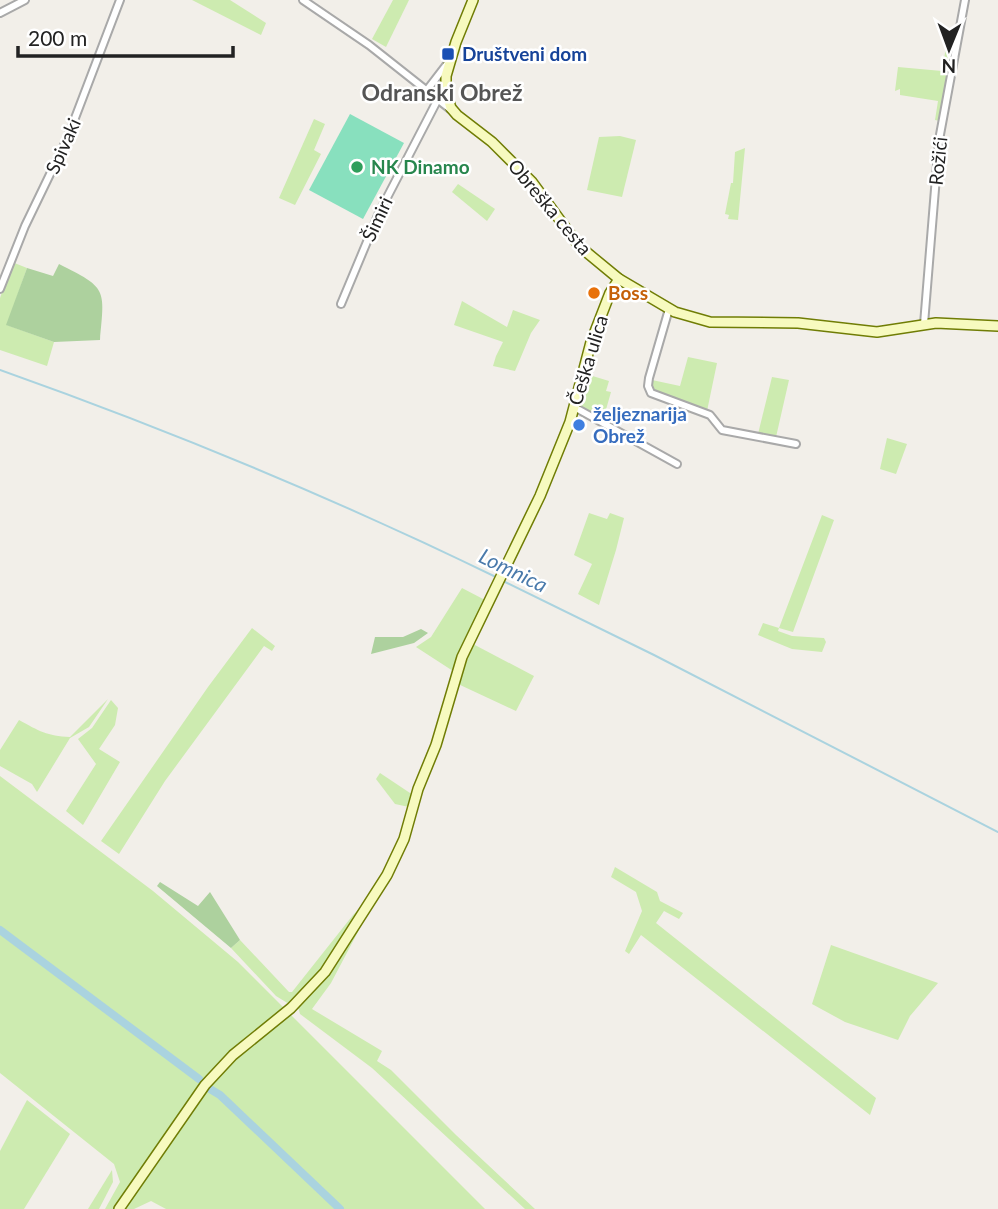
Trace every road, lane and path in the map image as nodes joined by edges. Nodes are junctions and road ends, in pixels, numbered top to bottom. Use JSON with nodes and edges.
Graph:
{"nodes":[{"id":1,"x":25,"y":0,"type":"edge"},
{"id":2,"x":120,"y":0,"type":"edge"},
{"id":3,"x":303,"y":0,"type":"edge"},
{"id":4,"x":474,"y":0,"type":"edge"},
{"id":5,"x":965,"y":0,"type":"edge"},
{"id":6,"x":0,"y":13,"type":"edge"},
{"id":7,"x":450,"y":60,"type":"junction"},
{"id":8,"x":427,"y":90,"type":"junction"},
{"id":9,"x":438,"y":99,"type":"junction"},
{"id":10,"x":457,"y":115,"type":"junction"},
{"id":11,"x":620,"y":279,"type":"junction"},
{"id":12,"x":0,"y":289,"type":"edge"},
{"id":13,"x":341,"y":304,"type":"dead end"},
{"id":14,"x":669,"y":309,"type":"junction"},
{"id":15,"x":924,"y":324,"type":"junction"},
{"id":16,"x":998,"y":326,"type":"edge"},
{"id":17,"x":574,"y":407,"type":"junction"},
{"id":18,"x":796,"y":444,"type":"dead end"},
{"id":19,"x":677,"y":464,"type":"dead end"},
{"id":20,"x":119,"y":1209,"type":"edge"}],
"edges":[{"from":1,"to":6,"type":"street"},
{"from":2,"to":12,"type":"street","name":"Spivaki"},
{"from":3,"to":8,"type":"street","name":"Obreška cesta"},
{"from":4,"to":7,"type":"street"},
{"from":5,"to":15,"type":"street","name":"Rožići"},
{"from":7,"to":8,"type":"street"},
{"from":7,"to":10,"type":"street"},
{"from":8,"to":9,"type":"street","name":"Obreška cesta"},
{"from":9,"to":10,"type":"street","name":"Obreška cesta"},
{"from":9,"to":13,"type":"street","name":"Šimiri"},
{"from":10,"to":11,"type":"street","name":"Obreška cesta"},
{"from":11,"to":14,"type":"street","name":"Obreška cesta"},
{"from":11,"to":17,"type":"street","name":"Češka ulica"},
{"from":14,"to":15,"type":"street","name":"Obreška cesta"},
{"from":14,"to":18,"type":"street"},
{"from":15,"to":16,"type":"street","name":"Obreška cesta"},
{"from":17,"to":19,"type":"street"},
{"from":17,"to":20,"type":"street","name":"Češka ulica"}]}
